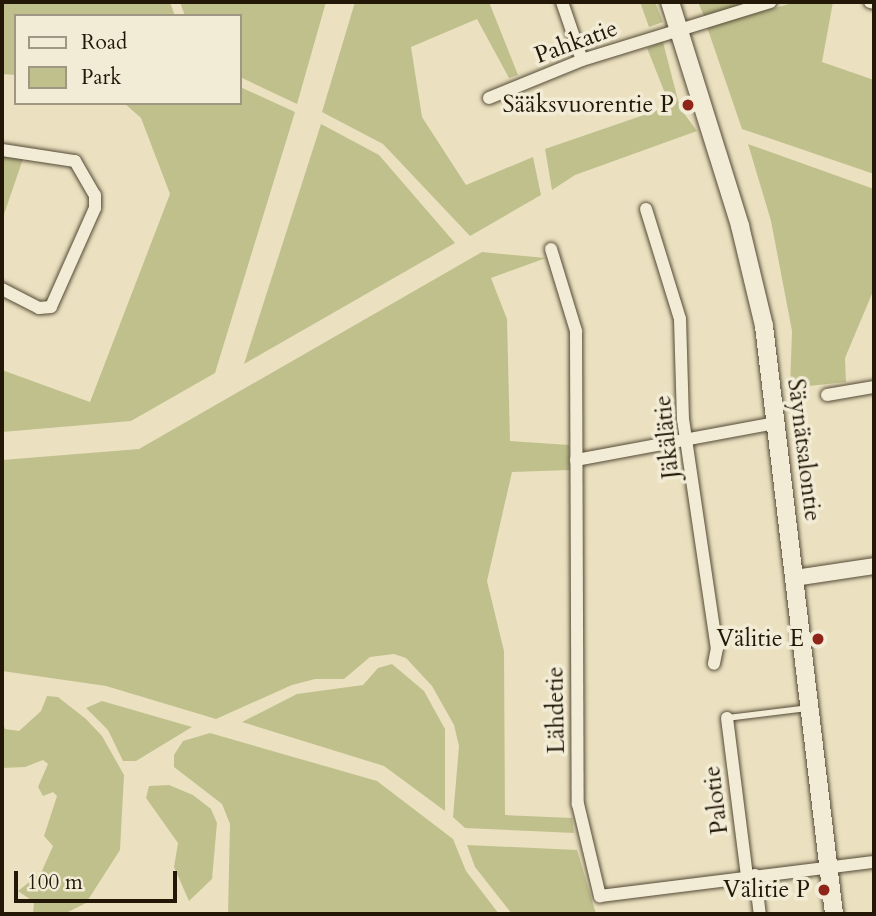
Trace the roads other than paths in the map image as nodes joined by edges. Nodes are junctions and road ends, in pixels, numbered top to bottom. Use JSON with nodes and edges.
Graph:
{"nodes":[{"id":1,"x":562,"y":2,"type":"edge"},
{"id":2,"x":670,"y":2,"type":"edge"},
{"id":3,"x":770,"y":2,"type":"edge"},
{"id":4,"x":678,"y":28,"type":"junction"},
{"id":5,"x":582,"y":60,"type":"junction"},
{"id":6,"x":489,"y":98,"type":"dead end"},
{"id":7,"x":2,"y":150,"type":"edge"},
{"id":8,"x":646,"y":209,"type":"dead end"},
{"id":9,"x":551,"y":249,"type":"dead end"},
{"id":10,"x":2,"y":289,"type":"edge"},
{"id":11,"x":874,"y":387,"type":"edge"},
{"id":12,"x":827,"y":395,"type":"dead end"},
{"id":13,"x":776,"y":422,"type":"junction"},
{"id":14,"x":687,"y":439,"type":"junction"},
{"id":15,"x":576,"y":460,"type":"junction"},
{"id":16,"x":874,"y":566,"type":"edge"},
{"id":17,"x":794,"y":578,"type":"junction"},
{"id":18,"x":714,"y":664,"type":"dead end"},
{"id":19,"x":810,"y":708,"type":"junction"},
{"id":20,"x":727,"y":718,"type":"joint"},
{"id":21,"x":874,"y":862,"type":"edge"},
{"id":22,"x":829,"y":867,"type":"junction"},
{"id":23,"x":751,"y":876,"type":"junction"},
{"id":24,"x":760,"y":914,"type":"edge"},
{"id":25,"x":834,"y":914,"type":"edge"}],
"edges":[{"from":1,"to":5,"type":"street"},
{"from":2,"to":4,"type":"main road","name":"Säynätsalontie"},
{"from":3,"to":4,"type":"street","name":"Pahkatie"},
{"from":4,"to":5,"type":"street","name":"Pahkatie"},
{"from":4,"to":13,"type":"main road","name":"Säynätsalontie"},
{"from":5,"to":6,"type":"street","name":"Pahkatie"},
{"from":7,"to":10,"type":"street"},
{"from":8,"to":14,"type":"street","name":"Jäkälätie"},
{"from":9,"to":15,"type":"street","name":"Lähdetie"},
{"from":11,"to":12,"type":"street"},
{"from":13,"to":14,"type":"street"},
{"from":13,"to":17,"type":"main road","name":"Säynätsalontie"},
{"from":14,"to":15,"type":"street"},
{"from":14,"to":18,"type":"street","name":"Jäkälätie"},
{"from":15,"to":23,"type":"street","name":"Lähdetie"},
{"from":16,"to":17,"type":"street"},
{"from":17,"to":19,"type":"main road","name":"Säynätsalontie"},
{"from":19,"to":20,"type":"lane"},
{"from":19,"to":22,"type":"main road","name":"Säynätsalontie"},
{"from":20,"to":23,"type":"street","name":"Palotie"},
{"from":21,"to":22,"type":"street","name":"Lähdetie"},
{"from":22,"to":23,"type":"street","name":"Lähdetie"},
{"from":22,"to":25,"type":"main road","name":"Säynätsalontie"},
{"from":23,"to":24,"type":"street","name":"Palotie"}]}
